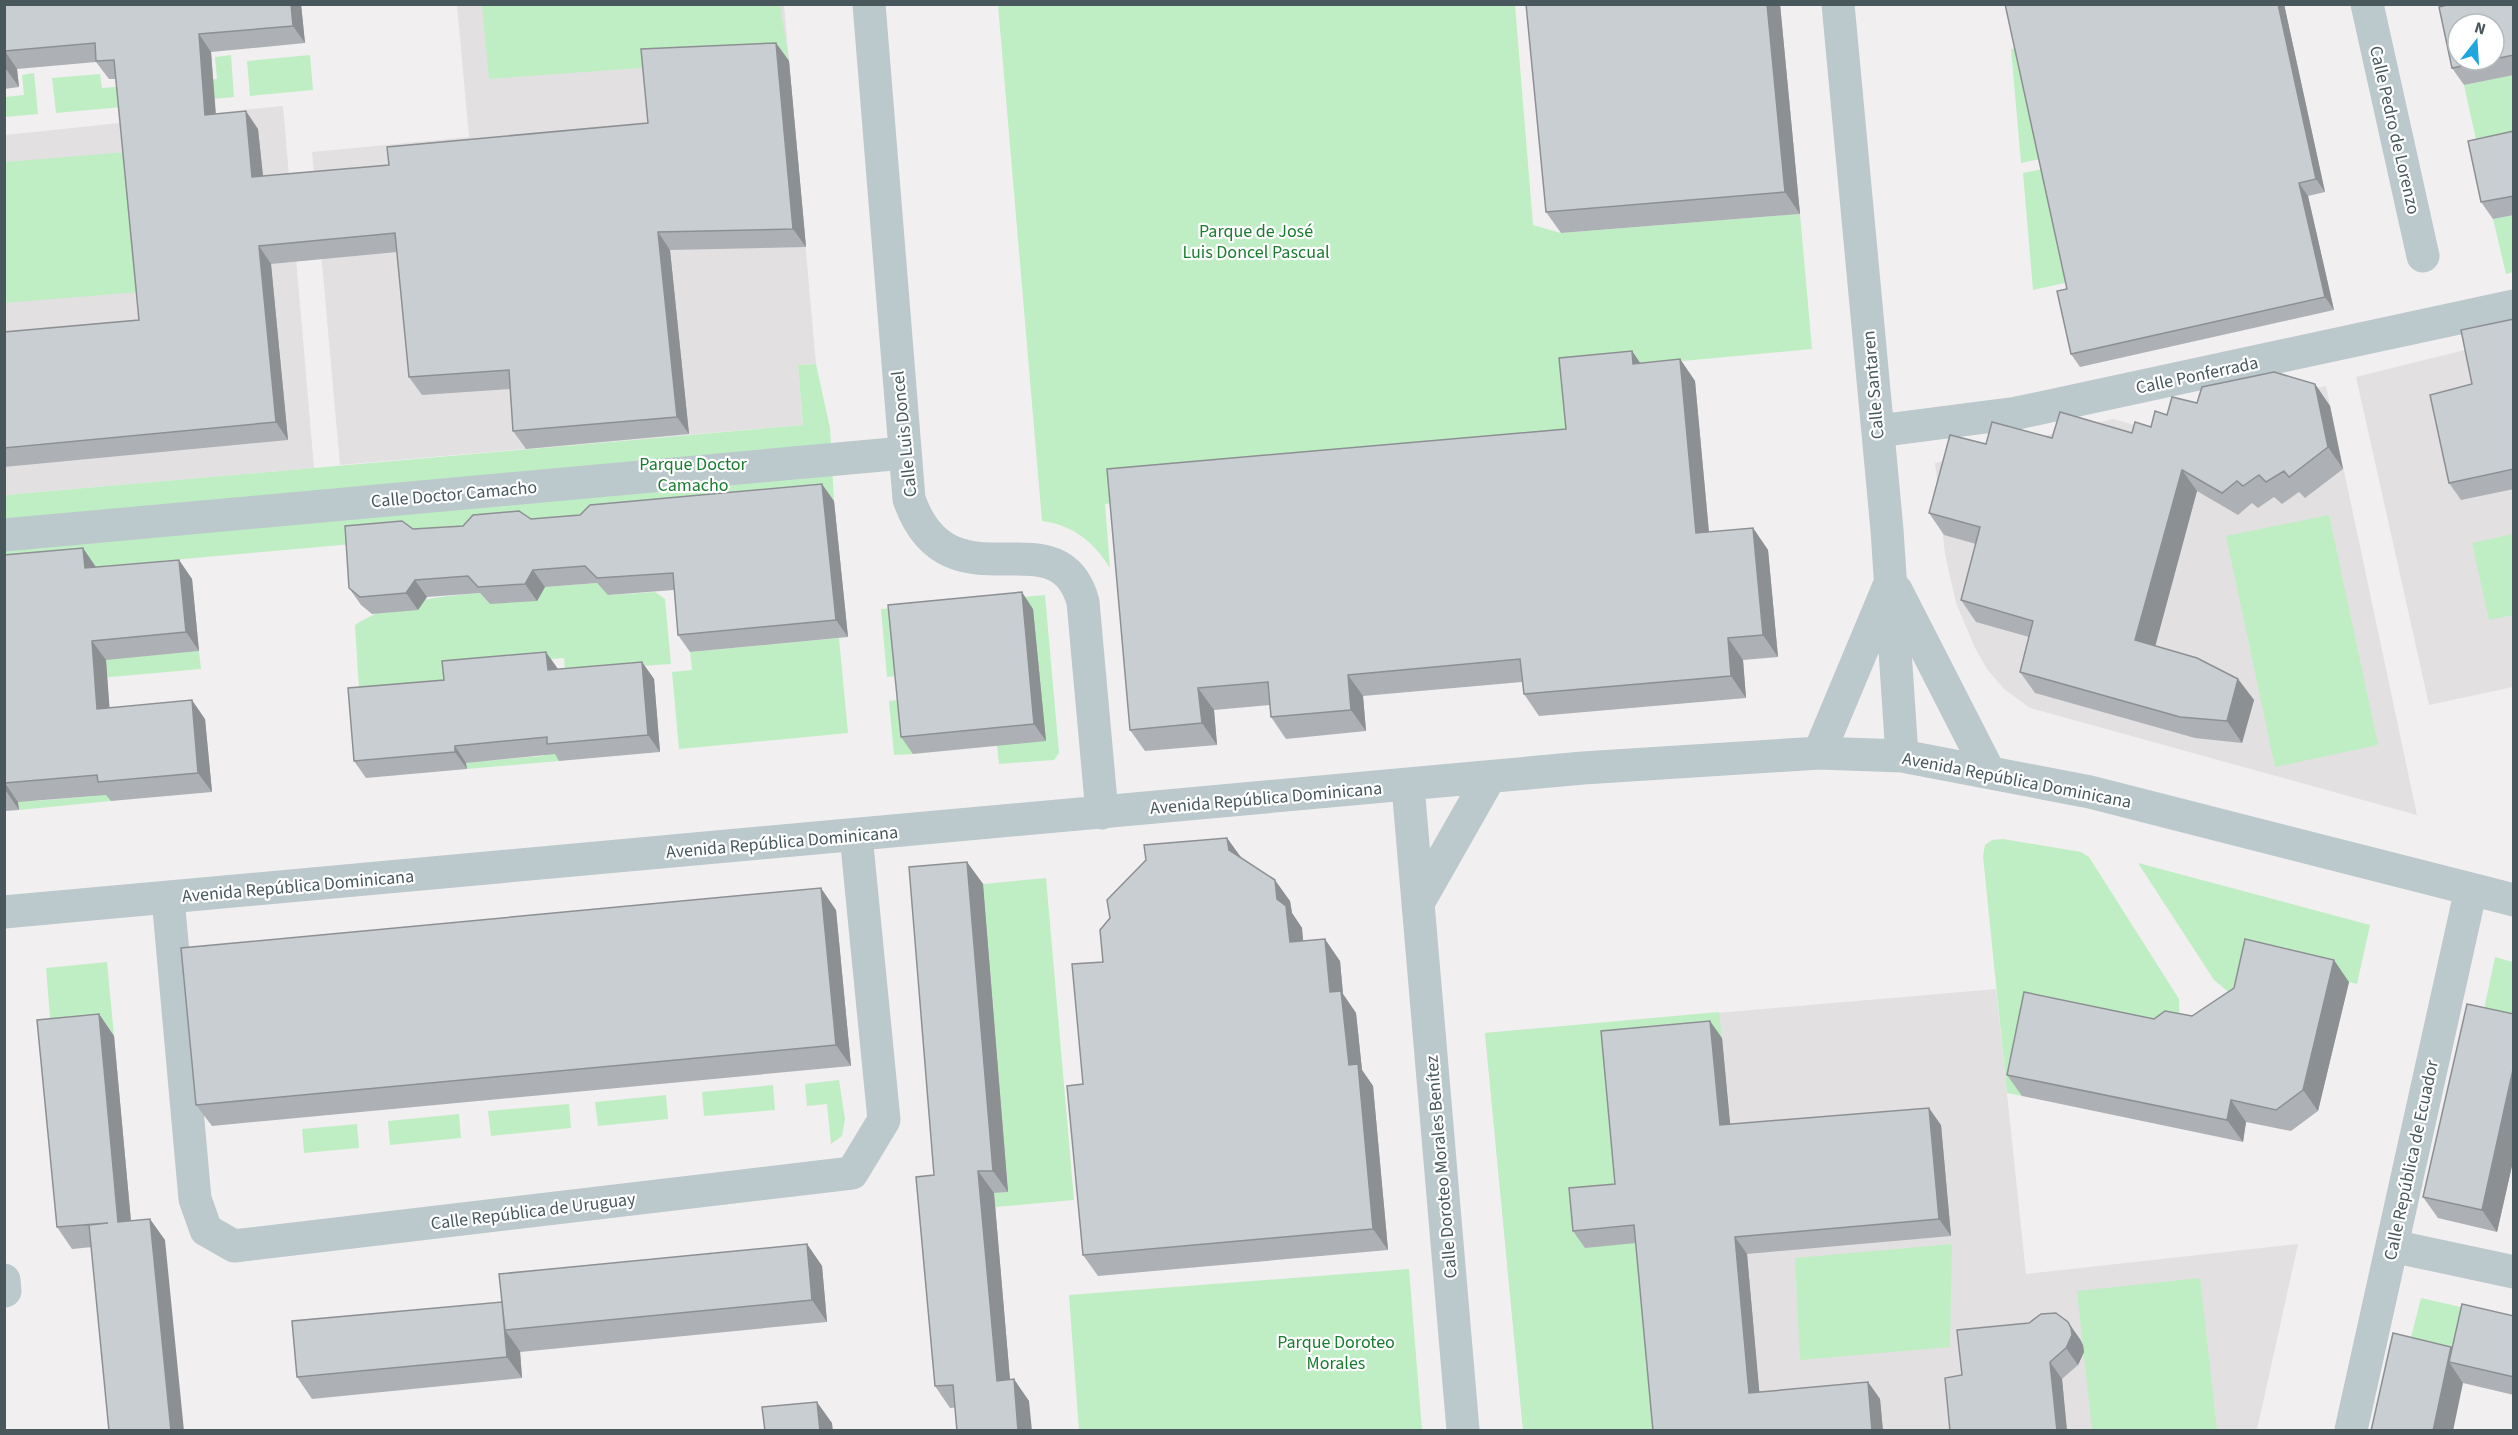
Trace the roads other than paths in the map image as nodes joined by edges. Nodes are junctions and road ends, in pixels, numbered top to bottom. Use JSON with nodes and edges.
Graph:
{"nodes":[{"id":1,"x":869,"y":4,"type":"edge"},
{"id":2,"x":1838,"y":4,"type":"edge"},
{"id":3,"x":2367,"y":4,"type":"edge"},
{"id":4,"x":2423,"y":256,"type":"dead end"},
{"id":5,"x":2514,"y":306,"type":"edge"},
{"id":6,"x":1878,"y":430,"type":"junction"},
{"id":7,"x":904,"y":453,"type":"junction"},
{"id":8,"x":4,"y":535,"type":"edge"},
{"id":9,"x":1891,"y":580,"type":"junction"},
{"id":10,"x":1819,"y":753,"type":"junction"},
{"id":11,"x":1902,"y":756,"type":"junction"},
{"id":12,"x":1989,"y":772,"type":"junction"},
{"id":13,"x":1489,"y":778,"type":"junction"},
{"id":14,"x":1408,"y":786,"type":"junction"},
{"id":15,"x":1102,"y":813,"type":"junction"},
{"id":16,"x":856,"y":835,"type":"junction"},
{"id":17,"x":2471,"y":889,"type":"junction"},
{"id":18,"x":168,"y":898,"type":"junction"},
{"id":19,"x":2514,"y":900,"type":"edge"},
{"id":20,"x":1418,"y":903,"type":"junction"},
{"id":21,"x":4,"y":912,"type":"edge"},
{"id":22,"x":2392,"y":1246,"type":"junction"},
{"id":23,"x":2514,"y":1272,"type":"edge"},
{"id":24,"x":4,"y":1280,"type":"edge"},
{"id":25,"x":5,"y":1291,"type":"edge"},
{"id":26,"x":1463,"y":1431,"type":"edge"},
{"id":27,"x":2351,"y":1431,"type":"edge"}],
"edges":[{"from":1,"to":7,"type":"street","name":"Calle Luis Doncel"},
{"from":2,"to":6,"type":"street","name":"Calle Santaren"},
{"from":3,"to":4,"type":"street","name":"Calle Pedro de Lorenzo"},
{"from":5,"to":6,"type":"street","name":"Calle Ponferrada"},
{"from":6,"to":9,"type":"street","name":"Calle Santaren"},
{"from":7,"to":8,"type":"street","name":"Calle Doctor Camacho"},
{"from":7,"to":15,"type":"street","name":"Calle Luis Doncel"},
{"from":9,"to":10,"type":"street","name":"Calle Santaren"},
{"from":9,"to":11,"type":"street"},
{"from":9,"to":12,"type":"street"},
{"from":10,"to":11,"type":"street","name":"Avenida República Dominicana"},
{"from":10,"to":13,"type":"street","name":"Avenida República Dominicana"},
{"from":11,"to":12,"type":"street","name":"Avenida República Dominicana"},
{"from":12,"to":17,"type":"street","name":"Avenida República Dominicana"},
{"from":13,"to":14,"type":"street","name":"Avenida República Dominicana"},
{"from":13,"to":20,"type":"street"},
{"from":14,"to":15,"type":"street","name":"Avenida República Dominicana"},
{"from":14,"to":20,"type":"street","name":"Calle Doroteo Morales Benítez"},
{"from":15,"to":16,"type":"street","name":"Avenida República Dominicana"},
{"from":16,"to":18,"type":"street","name":"Avenida República Dominicana"},
{"from":16,"to":18,"type":"street","name":"Calle República de Uruguay"},
{"from":17,"to":19,"type":"street","name":"Avenida República Dominicana"},
{"from":17,"to":22,"type":"street","name":"Calle República de Ecuador"},
{"from":18,"to":21,"type":"street","name":"Avenida República Dominicana"},
{"from":20,"to":26,"type":"street","name":"Calle Doroteo Morales Benítez"},
{"from":22,"to":23,"type":"street"},
{"from":22,"to":27,"type":"street","name":"Calle República de Ecuador"},
{"from":24,"to":25,"type":"street"}]}
